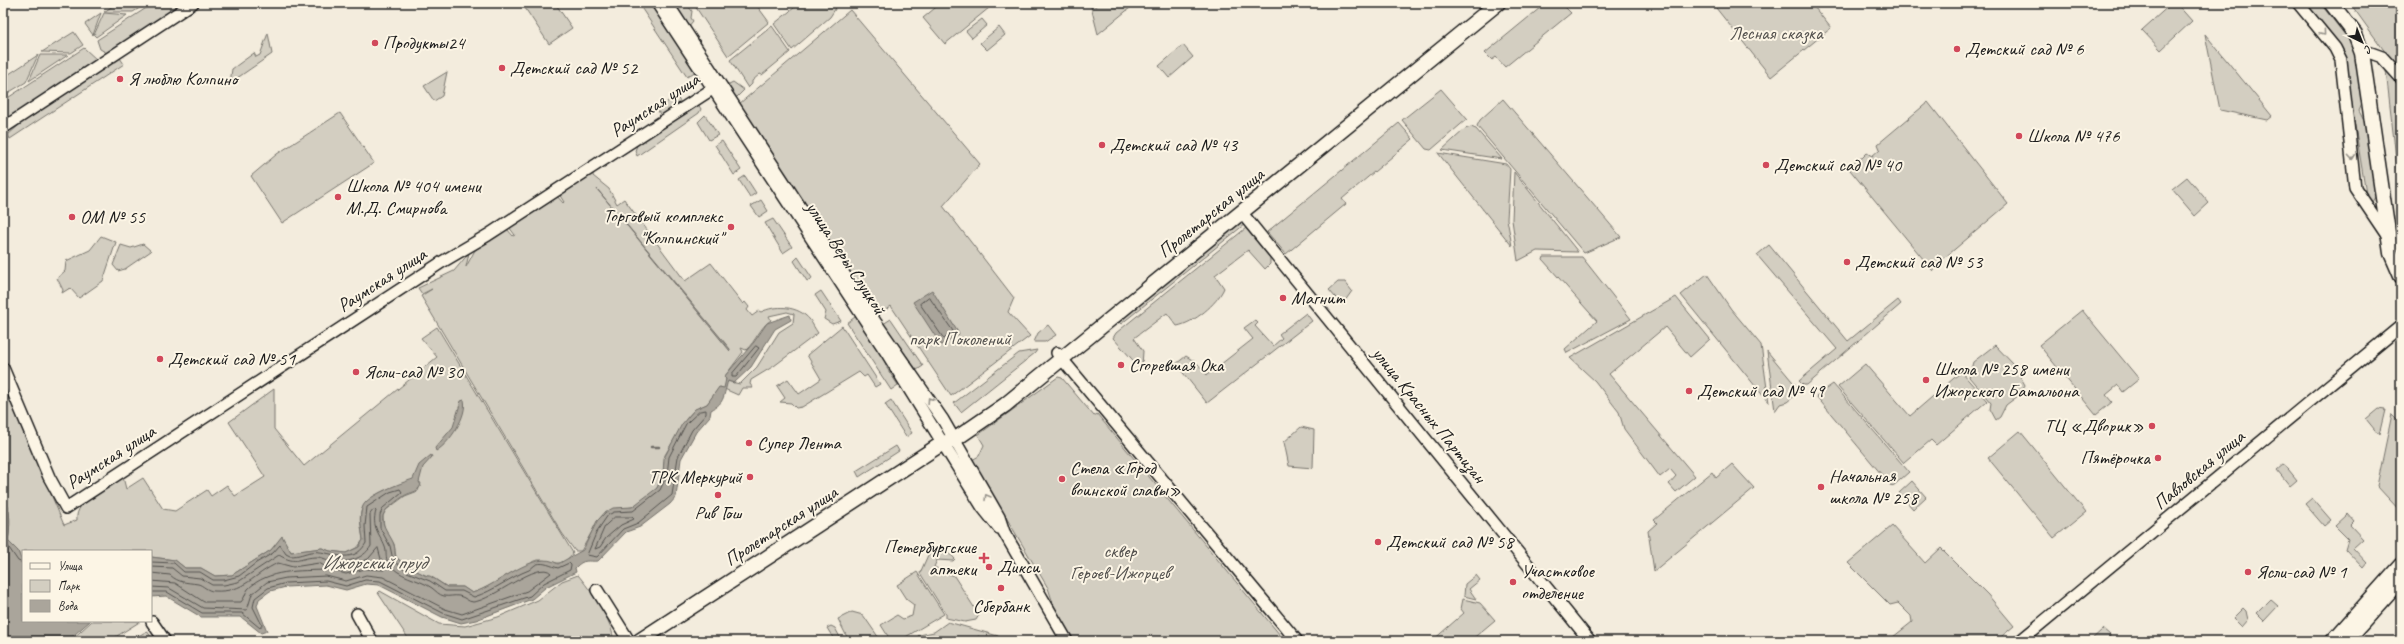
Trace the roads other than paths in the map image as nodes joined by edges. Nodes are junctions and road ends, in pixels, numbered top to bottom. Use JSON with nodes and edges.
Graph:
{"nodes":[{"id":1,"x":193,"y":3,"type":"edge"},
{"id":2,"x":657,"y":3,"type":"edge"},
{"id":3,"x":667,"y":3,"type":"edge"},
{"id":4,"x":1485,"y":3,"type":"edge"},
{"id":5,"x":1498,"y":3,"type":"edge"},
{"id":6,"x":2298,"y":3,"type":"edge"},
{"id":7,"x":2331,"y":3,"type":"edge"},
{"id":8,"x":2341,"y":3,"type":"edge"},
{"id":9,"x":2371,"y":53,"type":"junction"},
{"id":10,"x":2401,"y":78,"type":"edge"},
{"id":11,"x":716,"y":86,"type":"junction"},
{"id":12,"x":3,"y":128,"type":"edge"},
{"id":13,"x":1241,"y":212,"type":"junction"},
{"id":14,"x":2389,"y":239,"type":"junction"},
{"id":15,"x":2401,"y":257,"type":"edge"},
{"id":16,"x":2401,"y":276,"type":"edge"},
{"id":17,"x":2401,"y":326,"type":"edge"},
{"id":18,"x":1060,"y":356,"type":"junction"},
{"id":19,"x":3,"y":368,"type":"edge"},
{"id":20,"x":949,"y":439,"type":"junction"},
{"id":21,"x":2401,"y":565,"type":"edge"},
{"id":22,"x":2401,"y":580,"type":"edge"},
{"id":23,"x":597,"y":590,"type":"dead end"},
{"id":24,"x":357,"y":614,"type":"dead end"},
{"id":25,"x":152,"y":622,"type":"edge"},
{"id":26,"x":165,"y":641,"type":"edge"},
{"id":27,"x":372,"y":641,"type":"edge"},
{"id":28,"x":628,"y":641,"type":"edge"},
{"id":29,"x":639,"y":641,"type":"edge"},
{"id":30,"x":1067,"y":641,"type":"edge"},
{"id":31,"x":1297,"y":641,"type":"edge"},
{"id":32,"x":1590,"y":641,"type":"edge"},
{"id":33,"x":2020,"y":641,"type":"edge"},
{"id":34,"x":2333,"y":641,"type":"edge"},
{"id":35,"x":2346,"y":641,"type":"edge"}],
"edges":[{"from":1,"to":12,"type":"street"},
{"from":2,"to":11,"type":"street","name":"улица Веры Слуцкой"},
{"from":3,"to":11,"type":"street","name":"улица Веры Слуцкой"},
{"from":4,"to":18,"type":"main road","name":"Пролетарская улица"},
{"from":5,"to":13,"type":"main road","name":"Пролетарская улица"},
{"from":6,"to":14,"type":"street","one_way":true},
{"from":7,"to":14,"type":"main road"},
{"from":8,"to":9,"type":"main road"},
{"from":9,"to":10,"type":"street"},
{"from":9,"to":15,"type":"main road"},
{"from":11,"to":19,"type":"street","name":"Раумская улица"},
{"from":11,"to":20,"type":"street","name":"улица Веры Слуцкой"},
{"from":13,"to":18,"type":"main road","name":"Пролетарская улица"},
{"from":13,"to":32,"type":"street","name":"улица Красных Партизан"},
{"from":14,"to":16,"type":"main road"},
{"from":17,"to":33,"type":"street","name":"Павловская улица"},
{"from":18,"to":20,"type":"main road","name":"Пролетарская улица"},
{"from":18,"to":31,"type":"street"},
{"from":20,"to":29,"type":"main road","name":"Пролетарская улица"},
{"from":20,"to":30,"type":"street","name":"улица Веры Слуцкой"},
{"from":21,"to":34,"type":"main road"},
{"from":22,"to":35,"type":"main road"},
{"from":23,"to":28,"type":"street"},
{"from":24,"to":27,"type":"street"},
{"from":25,"to":26,"type":"street"}]}
